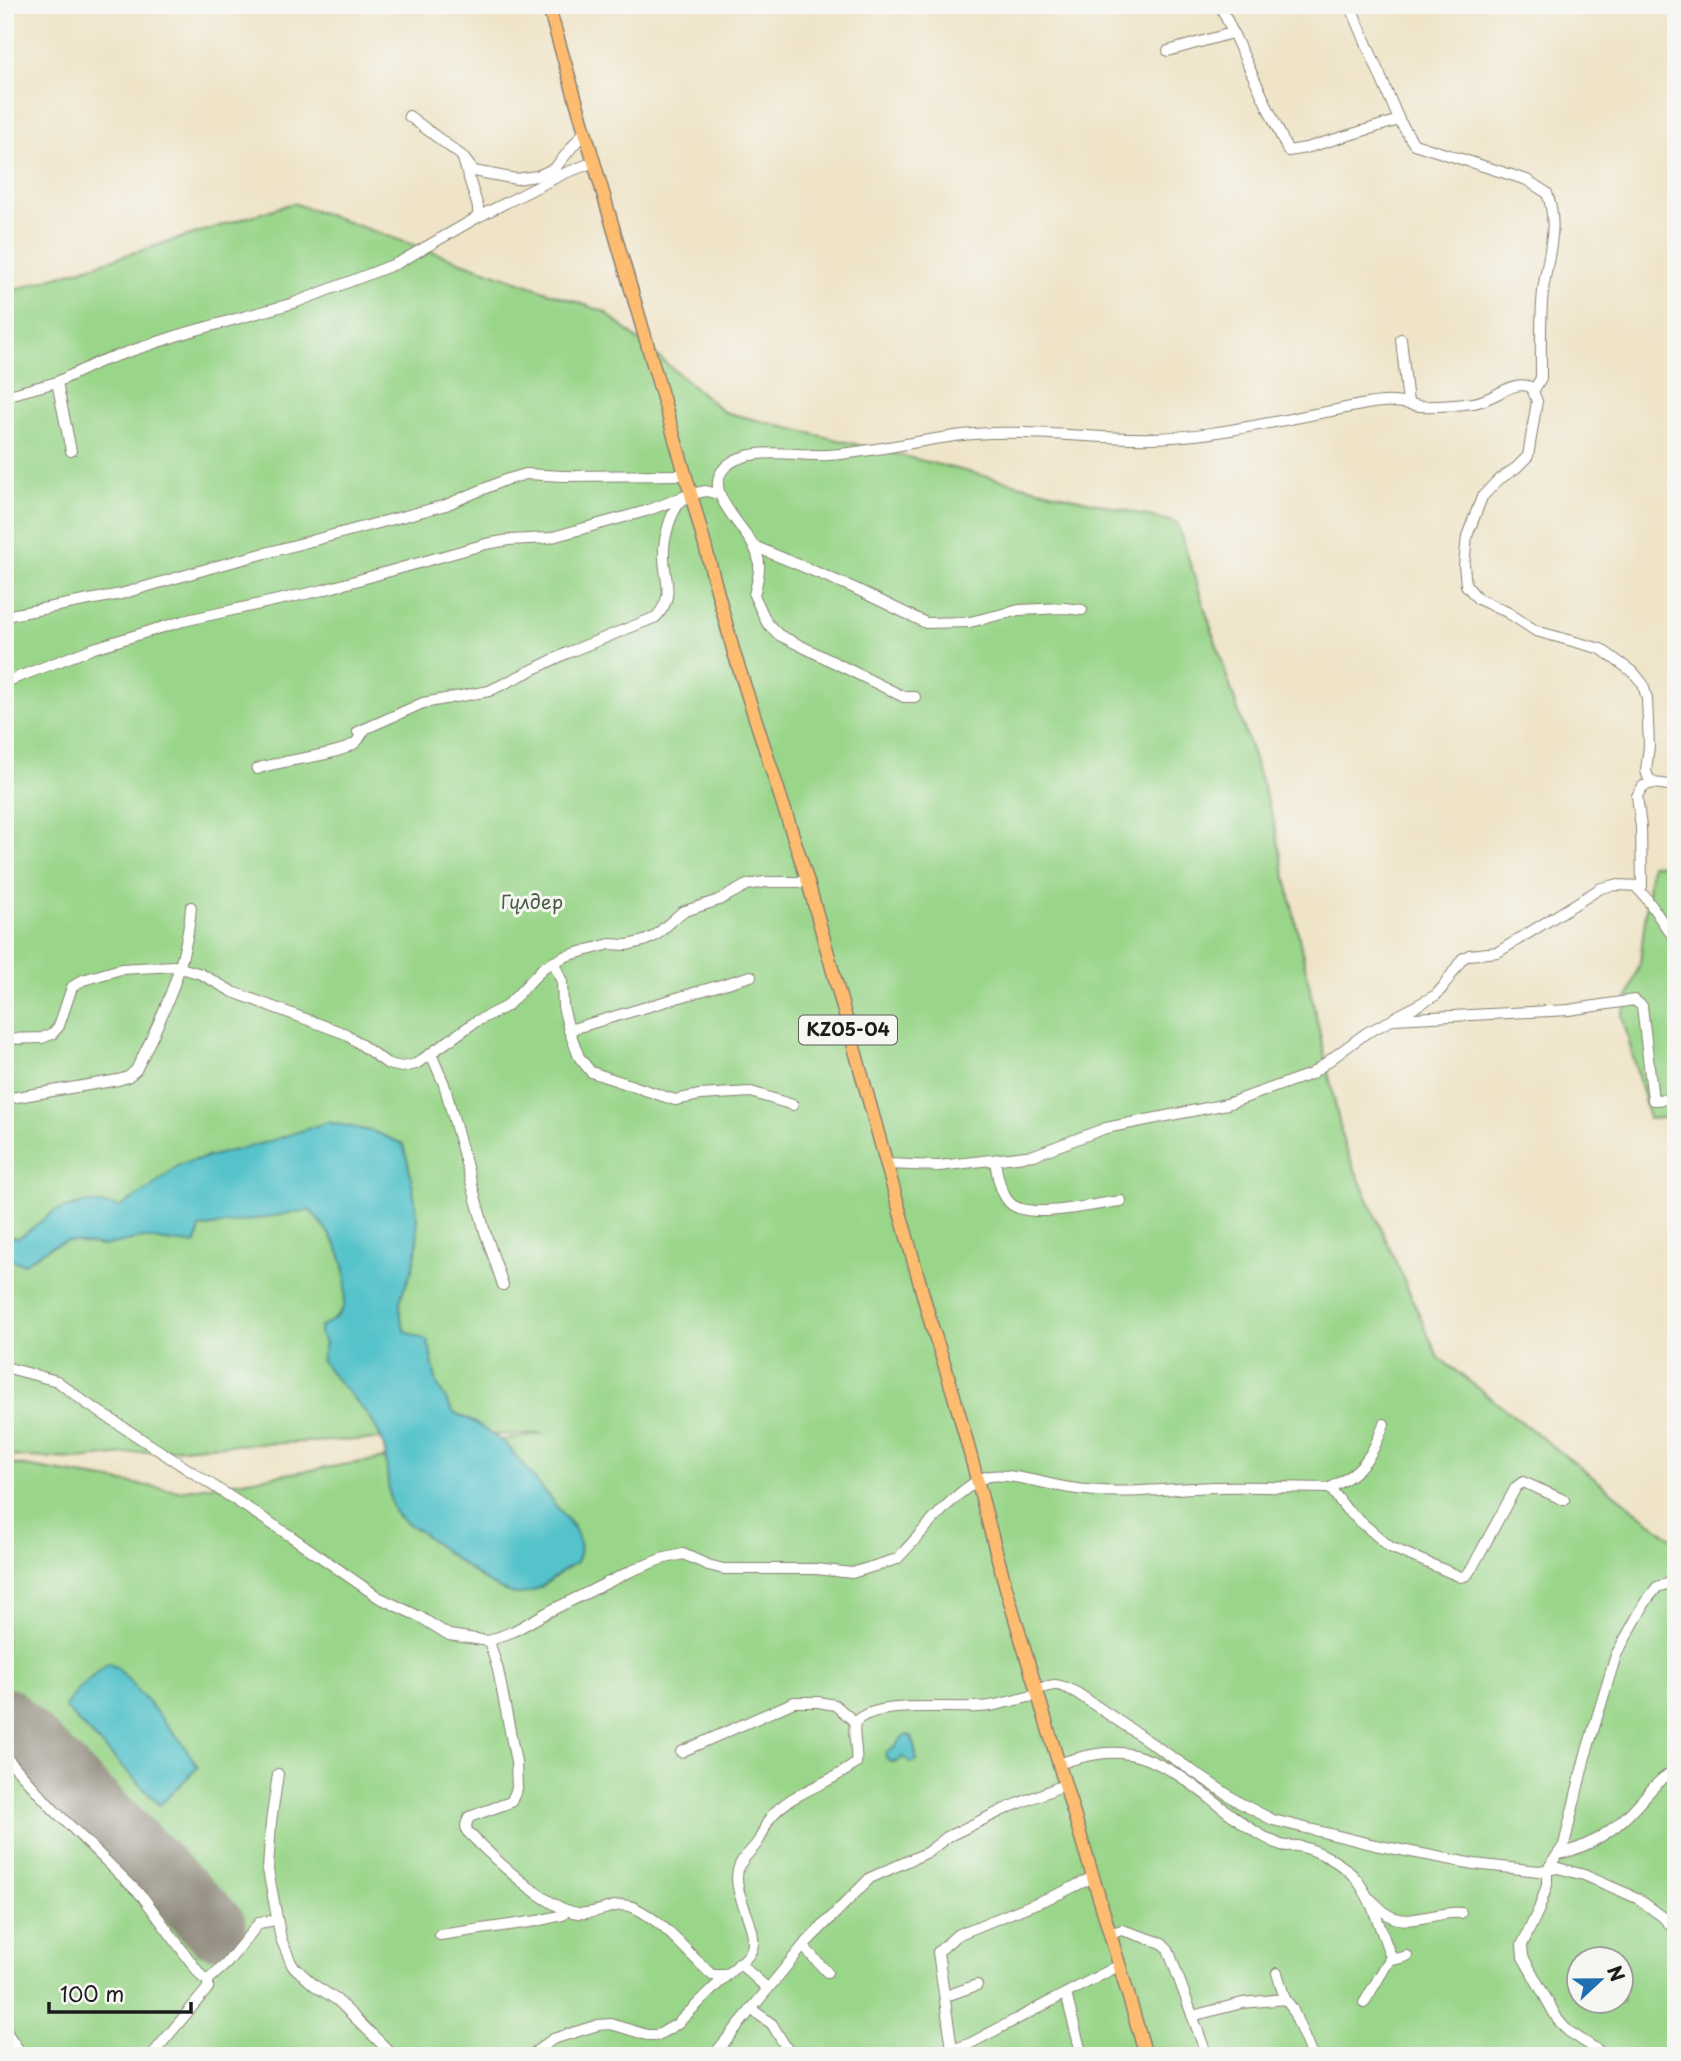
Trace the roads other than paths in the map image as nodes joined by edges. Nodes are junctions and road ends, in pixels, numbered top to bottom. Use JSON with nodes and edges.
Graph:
{"nodes":[{"id":1,"x":548,"y":5,"type":"edge"},
{"id":2,"x":1220,"y":5,"type":"edge"},
{"id":3,"x":1350,"y":5,"type":"edge"},
{"id":4,"x":1232,"y":33,"type":"junction"},
{"id":5,"x":1168,"y":51,"type":"dead end"},
{"id":6,"x":410,"y":116,"type":"dead end"},
{"id":7,"x":1399,"y":120,"type":"junction"},
{"id":8,"x":585,"y":131,"type":"junction"},
{"id":9,"x":462,"y":156,"type":"junction"},
{"id":10,"x":594,"y":162,"type":"junction"},
{"id":11,"x":478,"y":218,"type":"junction"},
{"id":12,"x":1401,"y":339,"type":"dead end"},
{"id":13,"x":57,"y":383,"type":"junction"},
{"id":14,"x":1534,"y":390,"type":"junction"},
{"id":15,"x":5,"y":396,"type":"edge"},
{"id":16,"x":1408,"y":403,"type":"junction"},
{"id":17,"x":71,"y":452,"type":"dead end"},
{"id":18,"x":685,"y":475,"type":"junction"},
{"id":19,"x":691,"y":494,"type":"junction"},
{"id":20,"x":718,"y":494,"type":"junction"},
{"id":21,"x":754,"y":546,"type":"junction"},
{"id":22,"x":1082,"y":610,"type":"dead end"},
{"id":23,"x":5,"y":616,"type":"edge"},
{"id":24,"x":7,"y":681,"type":"edge"},
{"id":25,"x":915,"y":697,"type":"dead end"},
{"id":26,"x":257,"y":769,"type":"dead end"},
{"id":27,"x":1654,"y":783,"type":"junction"},
{"id":28,"x":1676,"y":786,"type":"edge"},
{"id":29,"x":808,"y":882,"type":"junction"},
{"id":30,"x":1636,"y":887,"type":"junction"},
{"id":31,"x":191,"y":907,"type":"dead end"},
{"id":32,"x":1676,"y":939,"type":"edge"},
{"id":33,"x":554,"y":963,"type":"junction"},
{"id":34,"x":181,"y":967,"type":"junction"},
{"id":35,"x":751,"y":975,"type":"dead end"},
{"id":36,"x":1394,"y":1019,"type":"junction"},
{"id":37,"x":569,"y":1030,"type":"junction"},
{"id":38,"x":5,"y":1039,"type":"edge"},
{"id":39,"x":430,"y":1054,"type":"junction"},
{"id":40,"x":5,"y":1099,"type":"edge"},
{"id":41,"x":1676,"y":1099,"type":"edge"},
{"id":42,"x":793,"y":1105,"type":"dead end"},
{"id":43,"x":995,"y":1161,"type":"junction"},
{"id":44,"x":886,"y":1164,"type":"junction"},
{"id":45,"x":1121,"y":1201,"type":"dead end"},
{"id":46,"x":503,"y":1285,"type":"dead end"},
{"id":47,"x":5,"y":1367,"type":"edge"},
{"id":48,"x":1384,"y":1424,"type":"dead end"},
{"id":49,"x":976,"y":1481,"type":"junction"},
{"id":50,"x":1330,"y":1489,"type":"junction"},
{"id":51,"x":1564,"y":1500,"type":"dead end"},
{"id":52,"x":1676,"y":1581,"type":"edge"},
{"id":53,"x":489,"y":1641,"type":"junction"},
{"id":54,"x":1037,"y":1692,"type":"junction"},
{"id":55,"x":855,"y":1722,"type":"junction"},
{"id":56,"x":681,"y":1752,"type":"dead end"},
{"id":57,"x":5,"y":1756,"type":"edge"},
{"id":58,"x":1058,"y":1765,"type":"junction"},
{"id":59,"x":1676,"y":1770,"type":"edge"},
{"id":60,"x":278,"y":1774,"type":"dead end"},
{"id":61,"x":1064,"y":1785,"type":"junction"},
{"id":62,"x":1559,"y":1854,"type":"junction"},
{"id":63,"x":1547,"y":1870,"type":"junction"},
{"id":64,"x":1094,"y":1877,"type":"junction"},
{"id":65,"x":1366,"y":1896,"type":"junction"},
{"id":66,"x":565,"y":1910,"type":"junction"},
{"id":67,"x":1461,"y":1913,"type":"dead end"},
{"id":68,"x":276,"y":1920,"type":"junction"},
{"id":69,"x":1676,"y":1931,"type":"edge"},
{"id":70,"x":1109,"y":1934,"type":"junction"},
{"id":71,"x":440,"y":1935,"type":"dead end"},
{"id":72,"x":803,"y":1946,"type":"junction"},
{"id":73,"x":1407,"y":1956,"type":"dead end"},
{"id":74,"x":1391,"y":1957,"type":"junction"},
{"id":75,"x":739,"y":1963,"type":"junction"},
{"id":76,"x":1120,"y":1965,"type":"junction"},
{"id":77,"x":827,"y":1972,"type":"dead end"},
{"id":78,"x":1277,"y":1973,"type":"dead end"},
{"id":79,"x":727,"y":1975,"type":"junction"},
{"id":80,"x":208,"y":1980,"type":"junction"},
{"id":81,"x":977,"y":1985,"type":"dead end"},
{"id":82,"x":767,"y":1988,"type":"junction"},
{"id":83,"x":1066,"y":1994,"type":"junction"},
{"id":84,"x":946,"y":1996,"type":"junction"},
{"id":85,"x":1285,"y":1999,"type":"junction"},
{"id":86,"x":1364,"y":2003,"type":"dead end"},
{"id":87,"x":751,"y":2009,"type":"junction"},
{"id":88,"x":1192,"y":2016,"type":"junction"},
{"id":89,"x":5,"y":2030,"type":"edge"},
{"id":90,"x":1599,"y":2051,"type":"dead end"},
{"id":91,"x":952,"y":2053,"type":"edge"},
{"id":92,"x":23,"y":2056,"type":"edge"},
{"id":93,"x":151,"y":2056,"type":"edge"},
{"id":94,"x":394,"y":2056,"type":"edge"},
{"id":95,"x":530,"y":2056,"type":"edge"},
{"id":96,"x":713,"y":2056,"type":"edge"},
{"id":97,"x":792,"y":2056,"type":"edge"},
{"id":98,"x":937,"y":2056,"type":"edge"},
{"id":99,"x":1082,"y":2056,"type":"edge"},
{"id":100,"x":1146,"y":2056,"type":"edge"},
{"id":101,"x":1208,"y":2056,"type":"edge"},
{"id":102,"x":1312,"y":2056,"type":"edge"}],
"edges":[{"from":1,"to":8,"type":"main road","number":"KZ05-04"},
{"from":2,"to":4,"type":"street"},
{"from":3,"to":7,"type":"street"},
{"from":4,"to":5,"type":"street"},
{"from":4,"to":7,"type":"street"},
{"from":6,"to":9,"type":"street"},
{"from":7,"to":14,"type":"street"},
{"from":8,"to":9,"type":"street"},
{"from":8,"to":10,"type":"main road","number":"KZ05-04"},
{"from":9,"to":11,"type":"street"},
{"from":10,"to":11,"type":"street"},
{"from":10,"to":18,"type":"main road","number":"KZ05-04"},
{"from":11,"to":13,"type":"street"},
{"from":12,"to":16,"type":"street"},
{"from":13,"to":15,"type":"street"},
{"from":13,"to":17,"type":"street"},
{"from":14,"to":16,"type":"street"},
{"from":14,"to":27,"type":"street"},
{"from":16,"to":20,"type":"street"},
{"from":18,"to":19,"type":"main road","number":"KZ05-04"},
{"from":18,"to":23,"type":"street"},
{"from":19,"to":20,"type":"street"},
{"from":19,"to":24,"type":"street"},
{"from":19,"to":26,"type":"street"},
{"from":19,"to":29,"type":"main road","number":"KZ05-04"},
{"from":20,"to":21,"type":"street"},
{"from":21,"to":22,"type":"street"},
{"from":21,"to":25,"type":"street"},
{"from":27,"to":28,"type":"street"},
{"from":27,"to":30,"type":"street"},
{"from":29,"to":33,"type":"street"},
{"from":29,"to":44,"type":"main road","number":"KZ05-04"},
{"from":30,"to":32,"type":"street"},
{"from":30,"to":36,"type":"street"},
{"from":31,"to":34,"type":"street"},
{"from":33,"to":37,"type":"street"},
{"from":33,"to":39,"type":"street"},
{"from":34,"to":38,"type":"street"},
{"from":34,"to":39,"type":"street"},
{"from":34,"to":40,"type":"street"},
{"from":35,"to":37,"type":"street"},
{"from":36,"to":41,"type":"street"},
{"from":36,"to":43,"type":"street"},
{"from":37,"to":42,"type":"street"},
{"from":39,"to":46,"type":"street"},
{"from":43,"to":44,"type":"street"},
{"from":43,"to":45,"type":"street"},
{"from":44,"to":49,"type":"main road","number":"KZ05-04"},
{"from":47,"to":53,"type":"street"},
{"from":48,"to":50,"type":"street"},
{"from":49,"to":50,"type":"street"},
{"from":49,"to":53,"type":"street"},
{"from":49,"to":54,"type":"main road","number":"KZ05-04"},
{"from":50,"to":51,"type":"street"},
{"from":52,"to":62,"type":"street"},
{"from":53,"to":66,"type":"street"},
{"from":54,"to":55,"type":"street"},
{"from":54,"to":58,"type":"main road","number":"KZ05-04"},
{"from":54,"to":63,"type":"street"},
{"from":55,"to":56,"type":"street"},
{"from":55,"to":75,"type":"street"},
{"from":57,"to":80,"type":"street"},
{"from":58,"to":61,"type":"main road","number":"KZ05-04"},
{"from":58,"to":65,"type":"street"},
{"from":59,"to":62,"type":"street"},
{"from":60,"to":68,"type":"street"},
{"from":61,"to":64,"type":"main road","number":"KZ05-04"},
{"from":61,"to":72,"type":"street"},
{"from":62,"to":63,"type":"street"},
{"from":63,"to":69,"type":"street"},
{"from":63,"to":90,"type":"street"},
{"from":64,"to":70,"type":"main road","number":"KZ05-04"},
{"from":64,"to":84,"type":"street"},
{"from":65,"to":67,"type":"street"},
{"from":65,"to":74,"type":"street"},
{"from":66,"to":71,"type":"street"},
{"from":66,"to":79,"type":"street"},
{"from":68,"to":80,"type":"street"},
{"from":68,"to":94,"type":"street"},
{"from":70,"to":76,"type":"main road","number":"KZ05-04"},
{"from":70,"to":88,"type":"street"},
{"from":72,"to":77,"type":"street"},
{"from":72,"to":82,"type":"street"},
{"from":73,"to":74,"type":"street"},
{"from":74,"to":86,"type":"street"},
{"from":75,"to":79,"type":"street"},
{"from":75,"to":82,"type":"street"},
{"from":76,"to":83,"type":"street"},
{"from":76,"to":100,"type":"main road","number":"KZ05-04"},
{"from":78,"to":85,"type":"street"},
{"from":79,"to":95,"type":"street"},
{"from":80,"to":93,"type":"street"},
{"from":81,"to":84,"type":"street"},
{"from":82,"to":87,"type":"street"},
{"from":83,"to":91,"type":"street"},
{"from":83,"to":99,"type":"street"},
{"from":84,"to":91,"type":"street"},
{"from":85,"to":88,"type":"street"},
{"from":85,"to":102,"type":"street"},
{"from":87,"to":96,"type":"street"},
{"from":87,"to":97,"type":"street"},
{"from":88,"to":101,"type":"street"},
{"from":89,"to":92,"type":"street"},
{"from":91,"to":98,"type":"street"}]}
